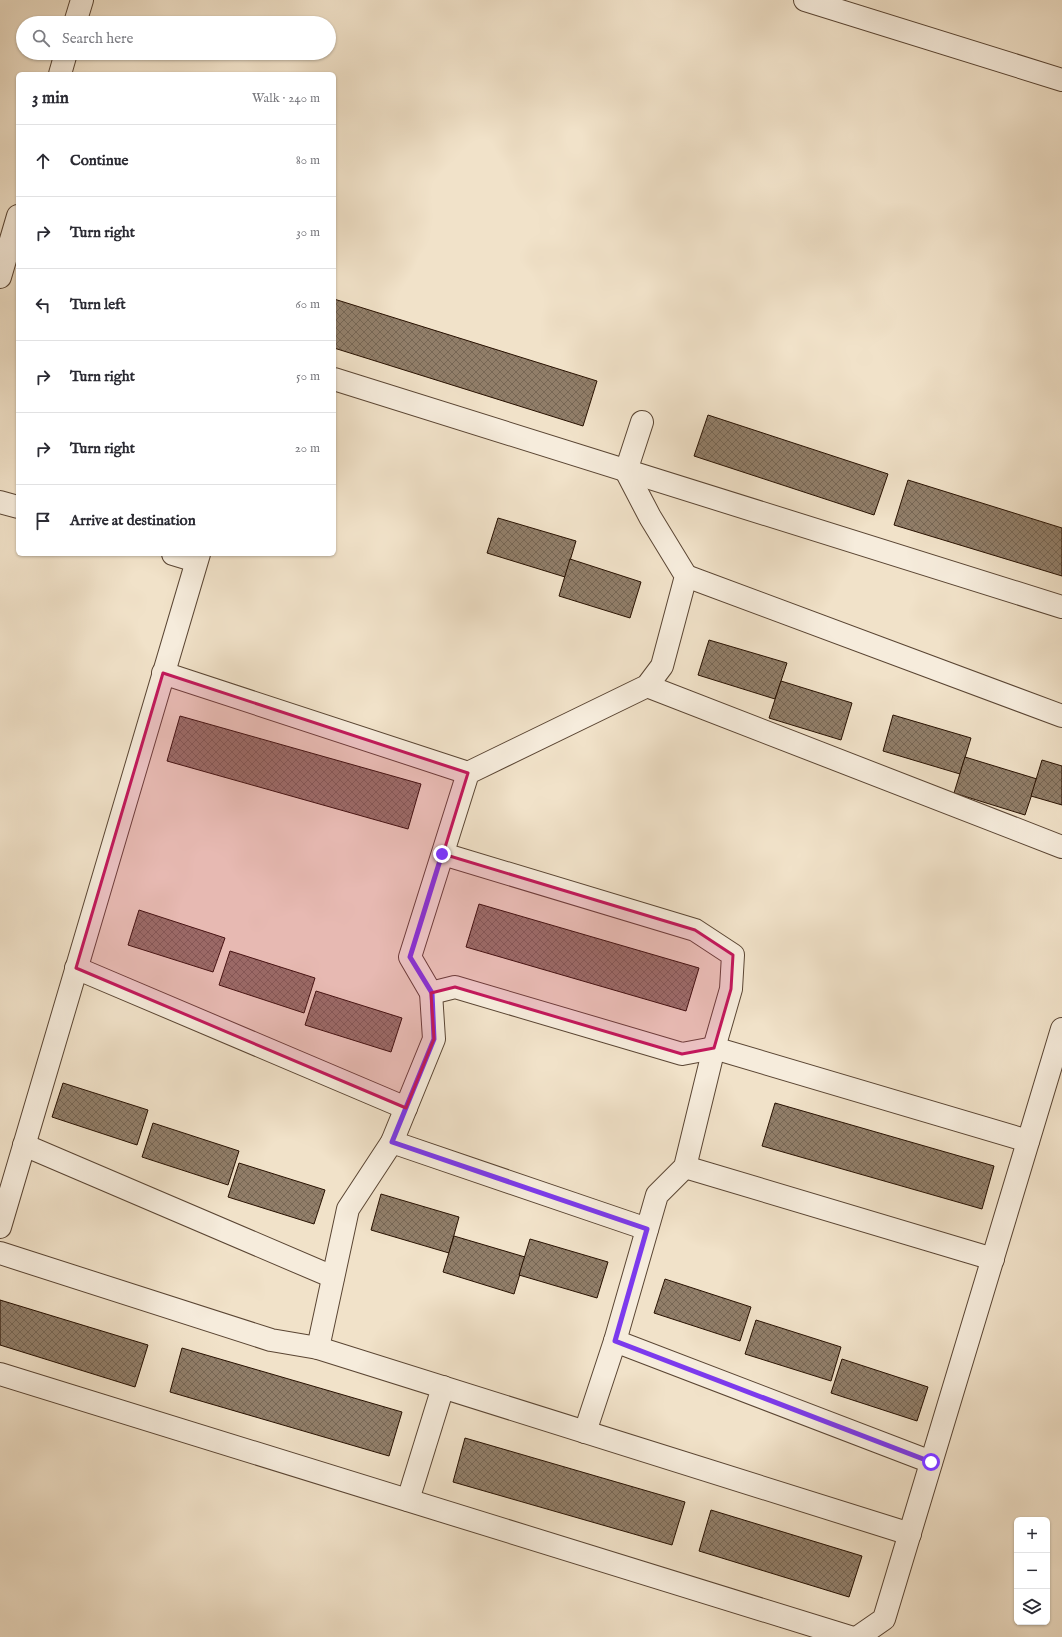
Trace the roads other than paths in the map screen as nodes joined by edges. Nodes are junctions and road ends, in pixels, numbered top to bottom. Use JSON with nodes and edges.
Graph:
{"nodes":[{"id":1,"x":82,"y":0,"type":"edge"},
{"id":2,"x":805,"y":0,"type":"edge"},
{"id":3,"x":77,"y":16,"type":"edge"},
{"id":4,"x":64,"y":60,"type":"edge"},
{"id":5,"x":61,"y":72,"type":"edge"},
{"id":6,"x":1062,"y":80,"type":"edge"},
{"id":7,"x":16,"y":223,"type":"edge"},
{"id":8,"x":0,"y":277,"type":"edge"},
{"id":9,"x":336,"y":380,"type":"edge"},
{"id":10,"x":642,"y":422,"type":"dead end"},
{"id":11,"x":626,"y":471,"type":"junction"},
{"id":12,"x":0,"y":502,"type":"edge"},
{"id":13,"x":16,"y":506,"type":"edge"},
{"id":14,"x":197,"y":557,"type":"edge"},
{"id":15,"x":686,"y":576,"type":"junction"},
{"id":16,"x":1062,"y":607,"type":"edge"},
{"id":17,"x":163,"y":673,"type":"junction"},
{"id":18,"x":647,"y":686,"type":"junction"},
{"id":19,"x":1062,"y":716,"type":"edge"},
{"id":20,"x":468,"y":773,"type":"junction"},
{"id":21,"x":1062,"y":847,"type":"edge"},
{"id":22,"x":442,"y":854,"type":"junction"},
{"id":23,"x":76,"y":968,"type":"junction"},
{"id":24,"x":432,"y":993,"type":"junction"},
{"id":25,"x":1062,"y":1029,"type":"edge"},
{"id":26,"x":714,"y":1048,"type":"junction"},
{"id":27,"x":406,"y":1108,"type":"junction"},
{"id":28,"x":1028,"y":1141,"type":"junction"},
{"id":29,"x":392,"y":1142,"type":"junction"},
{"id":30,"x":24,"y":1145,"type":"junction"},
{"id":31,"x":685,"y":1167,"type":"junction"},
{"id":32,"x":0,"y":1227,"type":"edge"},
{"id":33,"x":647,"y":1229,"type":"junction"},
{"id":34,"x":0,"y":1253,"type":"edge"},
{"id":35,"x":993,"y":1260,"type":"junction"},
{"id":36,"x":333,"y":1277,"type":"junction"},
{"id":37,"x":615,"y":1341,"type":"junction"},
{"id":38,"x":318,"y":1348,"type":"junction"},
{"id":39,"x":0,"y":1374,"type":"edge"},
{"id":40,"x":443,"y":1387,"type":"junction"},
{"id":41,"x":585,"y":1432,"type":"junction"},
{"id":42,"x":931,"y":1462,"type":"junction"},
{"id":43,"x":408,"y":1500,"type":"junction"},
{"id":44,"x":910,"y":1534,"type":"junction"},
{"id":45,"x":850,"y":1637,"type":"edge"},
{"id":46,"x":858,"y":1637,"type":"edge"}],
"edges":[{"from":1,"to":3,"type":"street"},
{"from":2,"to":6,"type":"street"},
{"from":4,"to":5,"type":"street"},
{"from":7,"to":8,"type":"street"},
{"from":9,"to":11,"type":"street"},
{"from":10,"to":11,"type":"street"},
{"from":11,"to":15,"type":"street"},
{"from":11,"to":16,"type":"street"},
{"from":12,"to":13,"type":"street"},
{"from":14,"to":17,"type":"street"},
{"from":15,"to":18,"type":"street"},
{"from":15,"to":19,"type":"street"},
{"from":17,"to":20,"type":"street"},
{"from":17,"to":23,"type":"street"},
{"from":18,"to":20,"type":"street"},
{"from":18,"to":21,"type":"street"},
{"from":20,"to":22,"type":"street"},
{"from":22,"to":24,"type":"street"},
{"from":22,"to":26,"type":"street"},
{"from":23,"to":27,"type":"street"},
{"from":23,"to":30,"type":"street"},
{"from":24,"to":26,"type":"street"},
{"from":24,"to":27,"type":"street"},
{"from":25,"to":28,"type":"street"},
{"from":26,"to":28,"type":"street"},
{"from":26,"to":31,"type":"street"},
{"from":27,"to":29,"type":"street"},
{"from":28,"to":35,"type":"street"},
{"from":29,"to":33,"type":"street"},
{"from":29,"to":36,"type":"street"},
{"from":30,"to":32,"type":"street"},
{"from":30,"to":36,"type":"street"},
{"from":31,"to":33,"type":"street"},
{"from":31,"to":35,"type":"street"},
{"from":33,"to":37,"type":"street"},
{"from":34,"to":38,"type":"street"},
{"from":35,"to":42,"type":"street"},
{"from":36,"to":38,"type":"street"},
{"from":37,"to":41,"type":"street"},
{"from":37,"to":42,"type":"street"},
{"from":38,"to":40,"type":"street"},
{"from":39,"to":43,"type":"street"},
{"from":40,"to":41,"type":"street"},
{"from":40,"to":43,"type":"street"},
{"from":41,"to":44,"type":"street"},
{"from":42,"to":44,"type":"street"},
{"from":43,"to":45,"type":"street"},
{"from":44,"to":46,"type":"street"}]}
